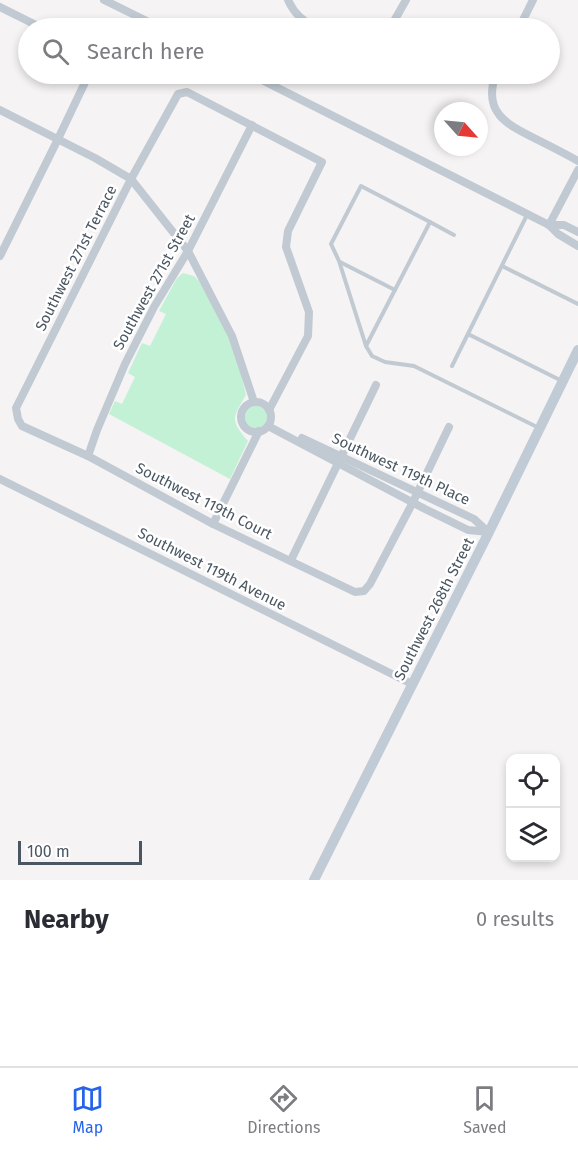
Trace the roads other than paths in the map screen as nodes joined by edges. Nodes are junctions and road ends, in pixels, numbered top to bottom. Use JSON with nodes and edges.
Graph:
{"nodes":[{"id":1,"x":104,"y":0,"type":"edge"},
{"id":2,"x":288,"y":0,"type":"edge"},
{"id":3,"x":406,"y":0,"type":"edge"},
{"id":4,"x":533,"y":0,"type":"edge"},
{"id":5,"x":0,"y":7,"type":"edge"},
{"id":6,"x":22,"y":18,"type":"edge"},
{"id":7,"x":141,"y":18,"type":"edge"},
{"id":8,"x":300,"y":18,"type":"edge"},
{"id":9,"x":396,"y":18,"type":"edge"},
{"id":10,"x":524,"y":18,"type":"edge"},
{"id":11,"x":84,"y":84,"type":"edge"},
{"id":12,"x":270,"y":84,"type":"edge"},
{"id":13,"x":493,"y":84,"type":"edge"},
{"id":14,"x":0,"y":110,"type":"edge"},
{"id":15,"x":252,"y":125,"type":"junction"},
{"id":16,"x":58,"y":139,"type":"junction"},
{"id":17,"x":578,"y":160,"type":"edge"},
{"id":18,"x":578,"y":170,"type":"edge"},
{"id":19,"x":131,"y":179,"type":"junction"},
{"id":20,"x":528,"y":214,"type":"junction"},
{"id":21,"x":430,"y":222,"type":"junction"},
{"id":22,"x":549,"y":225,"type":"junction"},
{"id":23,"x":578,"y":232,"type":"edge"},
{"id":24,"x":454,"y":235,"type":"dead end"},
{"id":25,"x":578,"y":246,"type":"edge"},
{"id":26,"x":188,"y":250,"type":"junction"},
{"id":27,"x":0,"y":256,"type":"edge"},
{"id":28,"x":339,"y":261,"type":"junction"},
{"id":29,"x":502,"y":266,"type":"junction"},
{"id":30,"x":395,"y":290,"type":"junction"},
{"id":31,"x":578,"y":304,"type":"edge"},
{"id":32,"x":468,"y":334,"type":"junction"},
{"id":33,"x":366,"y":346,"type":"junction"},
{"id":34,"x":578,"y":350,"type":"edge"},
{"id":35,"x":452,"y":366,"type":"dead end"},
{"id":36,"x":563,"y":381,"type":"junction"},
{"id":37,"x":376,"y":385,"type":"dead end"},
{"id":38,"x":254,"y":402,"type":"junction"},
{"id":39,"x":269,"y":410,"type":"junction"},
{"id":40,"x":269,"y":424,"type":"junction"},
{"id":41,"x":449,"y":426,"type":"dead end"},
{"id":42,"x":539,"y":429,"type":"junction"},
{"id":43,"x":34,"y":431,"type":"joint"},
{"id":44,"x":259,"y":431,"type":"junction"},
{"id":45,"x":88,"y":456,"type":"junction"},
{"id":46,"x":340,"y":459,"type":"junction"},
{"id":47,"x":0,"y":478,"type":"edge"},
{"id":48,"x":418,"y":492,"type":"junction"},
{"id":49,"x":436,"y":501,"type":"junction"},
{"id":50,"x":413,"y":502,"type":"junction"},
{"id":51,"x":431,"y":512,"type":"junction"},
{"id":52,"x":213,"y":524,"type":"junction"},
{"id":53,"x":489,"y":532,"type":"junction"},
{"id":54,"x":291,"y":560,"type":"junction"},
{"id":55,"x":412,"y":684,"type":"junction"},
{"id":56,"x":314,"y":880,"type":"edge"}],
"edges":[{"from":1,"to":7,"type":"street"},
{"from":2,"to":8,"type":"street"},
{"from":3,"to":9,"type":"street"},
{"from":4,"to":10,"type":"street"},
{"from":5,"to":6,"type":"street"},
{"from":11,"to":16,"type":"street"},
{"from":12,"to":20,"type":"street"},
{"from":13,"to":17,"type":"street"},
{"from":14,"to":16,"type":"street"},
{"from":15,"to":19,"type":"street","name":"Southwest 271st Terrace"},
{"from":15,"to":26,"type":"street","name":"Southwest 271st Street"},
{"from":15,"to":39,"type":"street"},
{"from":16,"to":19,"type":"street"},
{"from":16,"to":27,"type":"street"},
{"from":18,"to":22,"type":"street"},
{"from":19,"to":26,"type":"street"},
{"from":19,"to":43,"type":"street","name":"Southwest 271st Terrace"},
{"from":20,"to":22,"type":"street"},
{"from":20,"to":29,"type":"lane"},
{"from":21,"to":24,"type":"lane"},
{"from":21,"to":28,"type":"lane"},
{"from":21,"to":30,"type":"lane"},
{"from":22,"to":23,"type":"street"},
{"from":22,"to":25,"type":"street"},
{"from":26,"to":38,"type":"street"},
{"from":26,"to":45,"type":"street","name":"Southwest 271st Street"},
{"from":28,"to":30,"type":"lane"},
{"from":28,"to":33,"type":"lane"},
{"from":29,"to":31,"type":"lane"},
{"from":29,"to":32,"type":"lane"},
{"from":30,"to":33,"type":"lane"},
{"from":32,"to":35,"type":"lane"},
{"from":32,"to":36,"type":"lane"},
{"from":33,"to":42,"type":"lane"},
{"from":34,"to":36,"type":"main road","name":"Southwest 268th Street"},
{"from":36,"to":42,"type":"main road","name":"Southwest 268th Street"},
{"from":37,"to":46,"type":"street"},
{"from":38,"to":39,"type":"street"},
{"from":38,"to":44,"type":"street"},
{"from":39,"to":40,"type":"street"},
{"from":40,"to":44,"type":"street"},
{"from":40,"to":46,"type":"street","name":"Southwest 119th Place"},
{"from":41,"to":48,"type":"street"},
{"from":42,"to":53,"type":"main road","name":"Southwest 268th Street"},
{"from":43,"to":45,"type":"street","name":"Southwest 119th Court"},
{"from":44,"to":52,"type":"street"},
{"from":45,"to":52,"type":"street","name":"Southwest 119th Court"},
{"from":46,"to":48,"type":"street","name":"Southwest 119th Place"},
{"from":46,"to":50,"type":"street","name":"Southwest 119th Place"},
{"from":46,"to":54,"type":"street"},
{"from":47,"to":55,"type":"street","name":"Southwest 119th Avenue"},
{"from":48,"to":49,"type":"street","name":"Southwest 119th Place"},
{"from":48,"to":50,"type":"street"},
{"from":49,"to":51,"type":"lane"},
{"from":49,"to":53,"type":"street","name":"Southwest 119th Place"},
{"from":50,"to":51,"type":"street","name":"Southwest 119th Place"},
{"from":50,"to":54,"type":"street","name":"Southwest 119th Court"},
{"from":51,"to":53,"type":"street","name":"Southwest 119th Place"},
{"from":52,"to":54,"type":"street","name":"Southwest 119th Court"},
{"from":53,"to":55,"type":"main road","name":"Southwest 268th Street"},
{"from":55,"to":56,"type":"main road","name":"Southwest 268th Street"}]}
